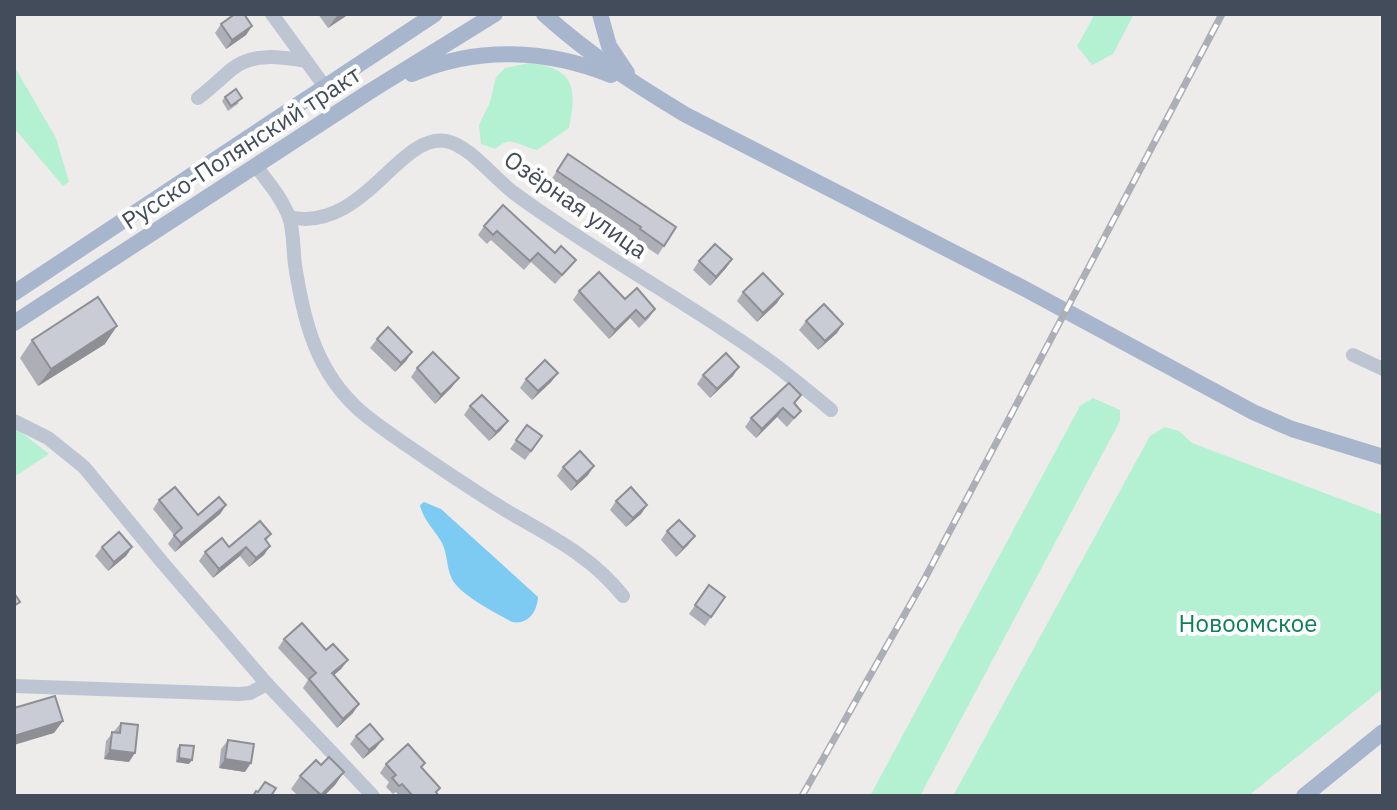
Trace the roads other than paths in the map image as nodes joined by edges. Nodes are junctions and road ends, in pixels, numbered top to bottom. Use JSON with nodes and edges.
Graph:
{"nodes":[{"id":1,"x":272,"y":14,"type":"edge"},
{"id":2,"x":435,"y":14,"type":"edge"},
{"id":3,"x":495,"y":14,"type":"edge"},
{"id":4,"x":544,"y":14,"type":"edge"},
{"id":5,"x":600,"y":14,"type":"edge"},
{"id":6,"x":306,"y":61,"type":"junction"},
{"id":7,"x":635,"y":84,"type":"junction"},
{"id":8,"x":325,"y":87,"type":"junction"},
{"id":9,"x":369,"y":92,"type":"junction"},
{"id":10,"x":198,"y":98,"type":"dead end"},
{"id":11,"x":256,"y":166,"type":"junction"},
{"id":12,"x":289,"y":217,"type":"junction"},
{"id":13,"x":14,"y":293,"type":"edge"},
{"id":14,"x":14,"y":323,"type":"edge"},
{"id":15,"x":1353,"y":355,"type":"dead end"},
{"id":16,"x":1383,"y":369,"type":"edge"},
{"id":17,"x":831,"y":410,"type":"dead end"},
{"id":18,"x":14,"y":421,"type":"edge"},
{"id":19,"x":1383,"y":457,"type":"edge"},
{"id":20,"x":623,"y":596,"type":"dead end"},
{"id":21,"x":267,"y":684,"type":"junction"},
{"id":22,"x":14,"y":686,"type":"edge"},
{"id":23,"x":1383,"y":732,"type":"edge"},
{"id":24,"x":373,"y":796,"type":"edge"},
{"id":25,"x":1304,"y":796,"type":"edge"}],
"edges":[{"from":1,"to":6,"type":"street"},
{"from":2,"to":8,"type":"main road","name":"Русско-Полянский тракт"},
{"from":3,"to":9,"type":"main road","name":"Русско-Полянский тракт"},
{"from":4,"to":7,"type":"main road"},
{"from":5,"to":7,"type":"main road"},
{"from":6,"to":8,"type":"street"},
{"from":6,"to":10,"type":"street"},
{"from":7,"to":9,"type":"main road"},
{"from":7,"to":19,"type":"main road"},
{"from":8,"to":13,"type":"main road","name":"Русско-Полянский тракт"},
{"from":9,"to":11,"type":"main road","name":"Русско-Полянский тракт"},
{"from":11,"to":12,"type":"street"},
{"from":11,"to":14,"type":"main road","name":"Русско-Полянский тракт"},
{"from":12,"to":17,"type":"street","name":"Озёрная улица"},
{"from":12,"to":20,"type":"street"},
{"from":15,"to":16,"type":"street"},
{"from":18,"to":21,"type":"street"},
{"from":21,"to":22,"type":"street"},
{"from":21,"to":24,"type":"street"},
{"from":23,"to":25,"type":"main road"}]}
